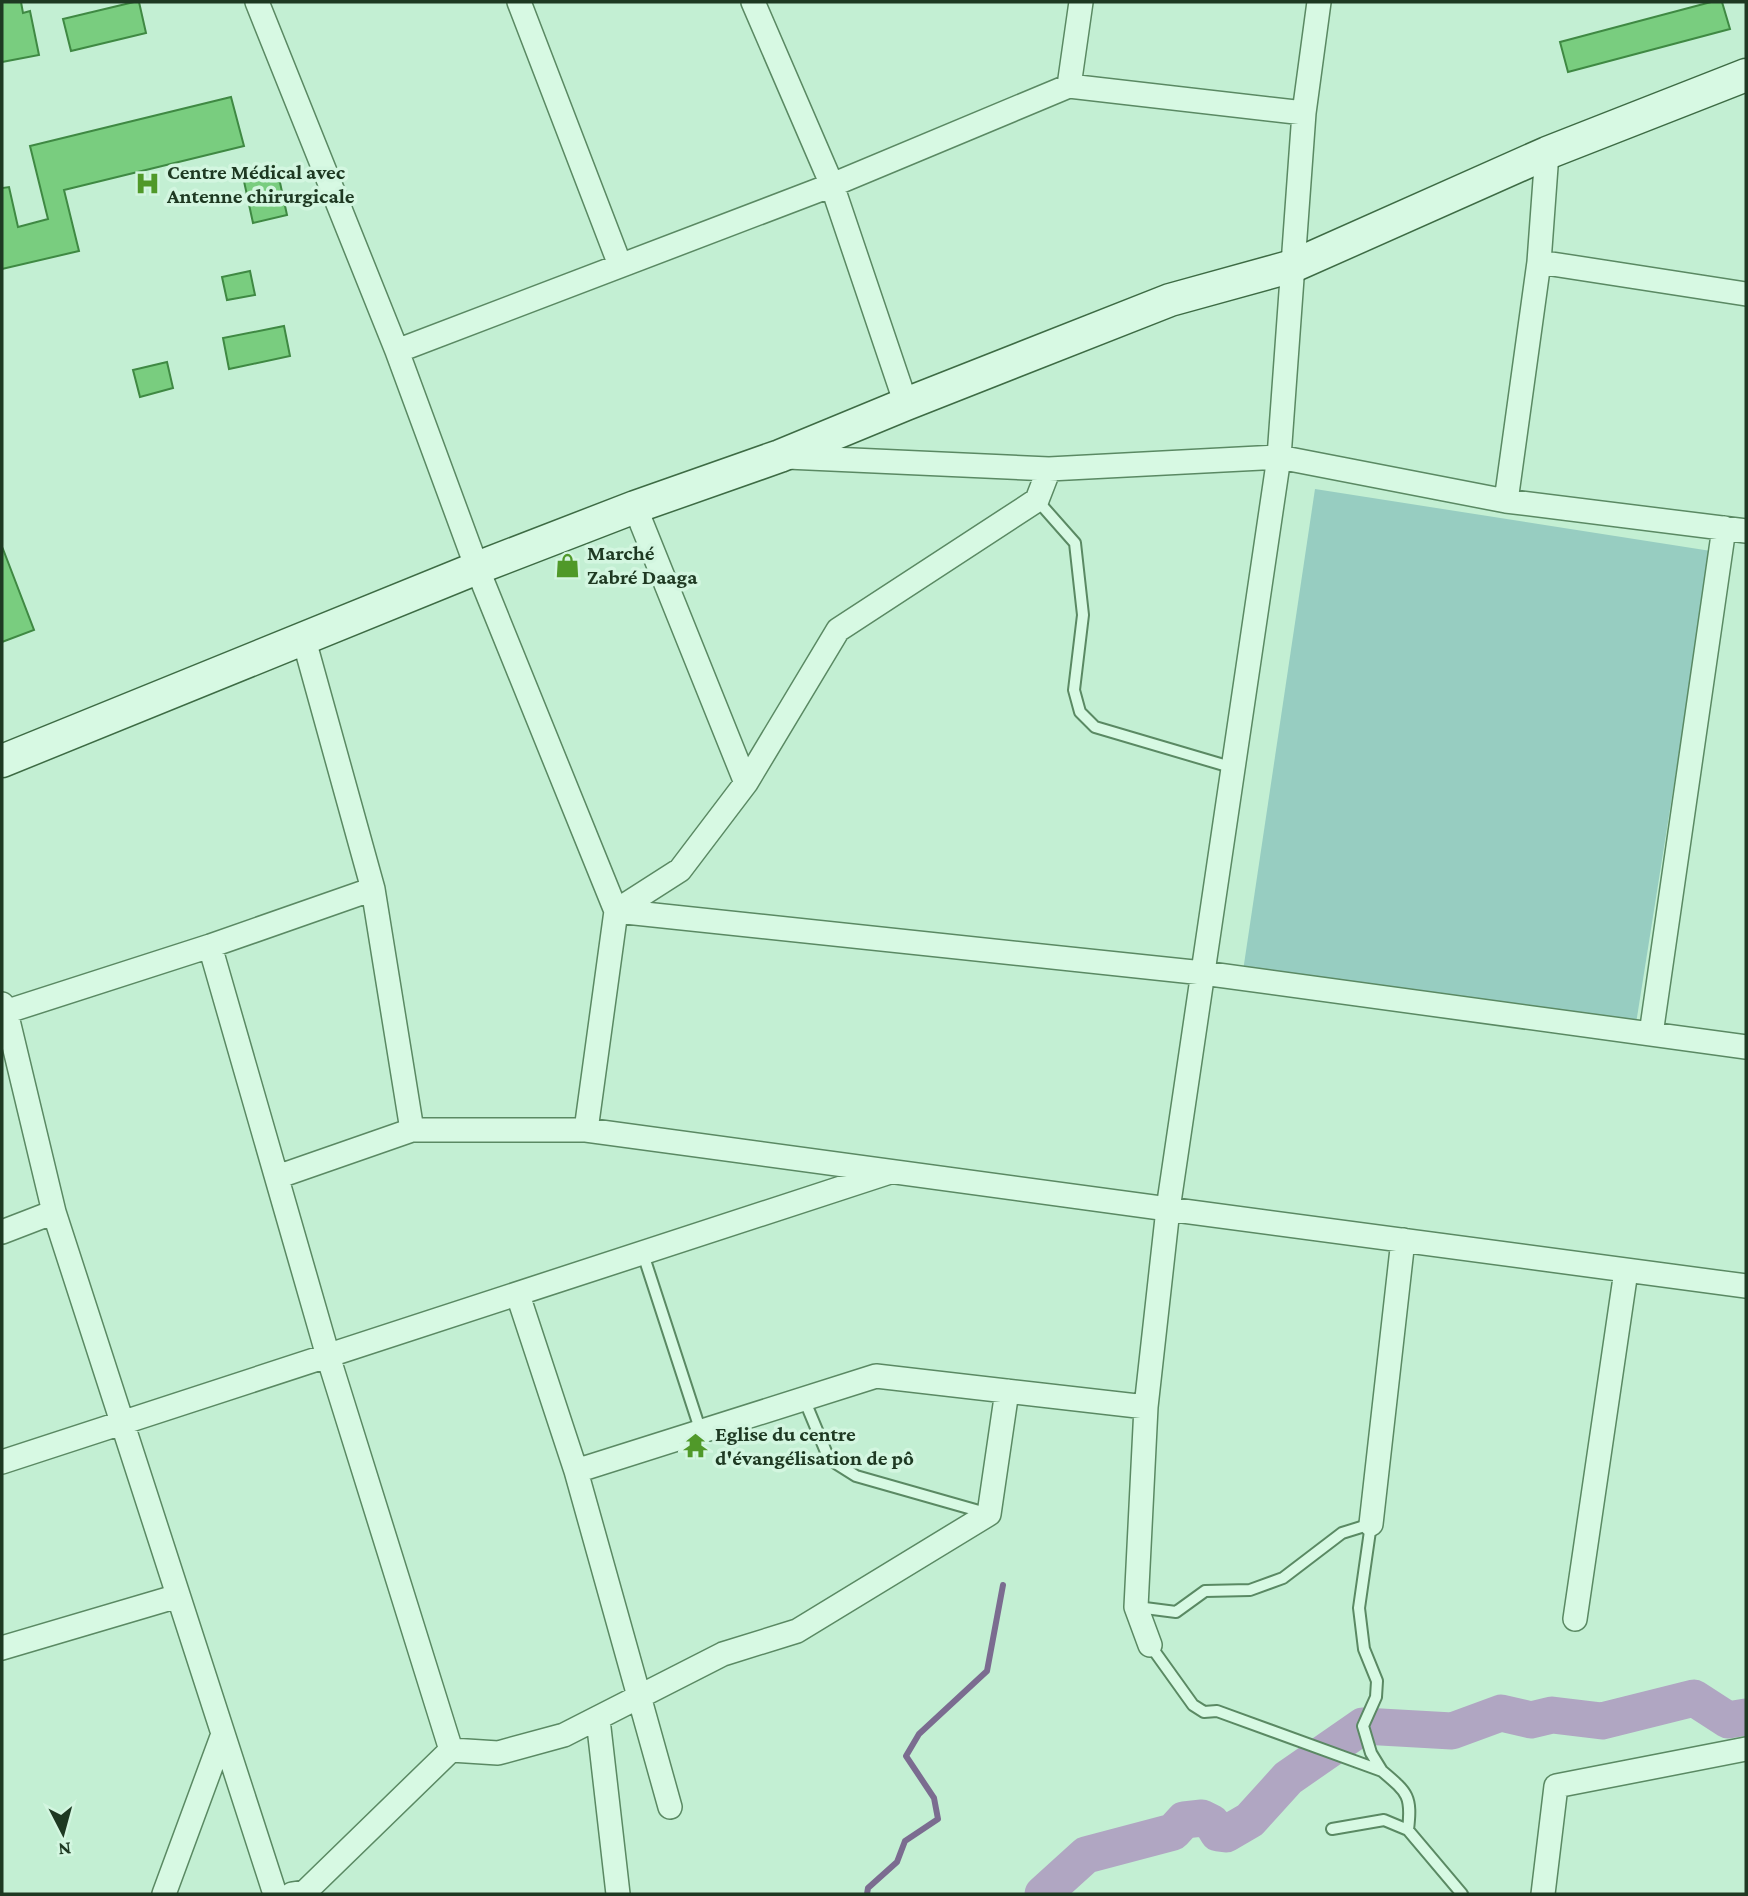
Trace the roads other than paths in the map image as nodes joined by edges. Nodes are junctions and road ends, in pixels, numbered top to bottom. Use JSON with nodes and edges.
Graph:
{"nodes":[{"id":1,"x":257,"y":2,"type":"edge"},
{"id":2,"x":519,"y":2,"type":"edge"},
{"id":3,"x":753,"y":2,"type":"edge"},
{"id":4,"x":1081,"y":2,"type":"edge"},
{"id":5,"x":1319,"y":2,"type":"edge"},
{"id":6,"x":1746,"y":75,"type":"edge"},
{"id":7,"x":1069,"y":86,"type":"junction"},
{"id":8,"x":1304,"y":113,"type":"junction"},
{"id":9,"x":1547,"y":153,"type":"junction"},
{"id":10,"x":832,"y":185,"type":"junction"},
{"id":11,"x":1539,"y":262,"type":"junction"},
{"id":12,"x":621,"y":265,"type":"junction"},
{"id":13,"x":1293,"y":266,"type":"junction"},
{"id":14,"x":1746,"y":294,"type":"edge"},
{"id":15,"x":397,"y":351,"type":"junction"},
{"id":16,"x":906,"y":404,"type":"junction"},
{"id":17,"x":780,"y":456,"type":"junction"},
{"id":18,"x":1279,"y":457,"type":"junction"},
{"id":19,"x":1049,"y":469,"type":"junction"},
{"id":20,"x":1037,"y":500,"type":"junction"},
{"id":21,"x":1506,"y":501,"type":"junction"},
{"id":22,"x":635,"y":507,"type":"junction"},
{"id":23,"x":1735,"y":530,"type":"edge"},
{"id":24,"x":477,"y":568,"type":"junction"},
{"id":25,"x":304,"y":640,"type":"junction"},
{"id":26,"x":2,"y":761,"type":"edge"},
{"id":27,"x":1234,"y":768,"type":"junction"},
{"id":28,"x":746,"y":783,"type":"junction"},
{"id":29,"x":373,"y":889,"type":"junction"},
{"id":30,"x":616,"y":911,"type":"junction"},
{"id":31,"x":210,"y":946,"type":"junction"},
{"id":32,"x":1203,"y":972,"type":"junction"},
{"id":33,"x":3,"y":1010,"type":"edge"},
{"id":34,"x":1651,"y":1034,"type":"junction"},
{"id":35,"x":1746,"y":1047,"type":"edge"},
{"id":36,"x":412,"y":1130,"type":"junction"},
{"id":37,"x":586,"y":1130,"type":"junction"},
{"id":38,"x":891,"y":1171,"type":"junction"},
{"id":39,"x":277,"y":1177,"type":"junction"},
{"id":40,"x":1168,"y":1209,"type":"junction"},
{"id":41,"x":54,"y":1212,"type":"junction"},
{"id":42,"x":2,"y":1231,"type":"edge"},
{"id":43,"x":1403,"y":1240,"type":"junction"},
{"id":44,"x":643,"y":1254,"type":"junction"},
{"id":45,"x":1626,"y":1271,"type":"junction"},
{"id":46,"x":1746,"y":1286,"type":"edge"},
{"id":47,"x":518,"y":1295,"type":"junction"},
{"id":48,"x":328,"y":1356,"type":"junction"},
{"id":49,"x":1007,"y":1391,"type":"junction"},
{"id":50,"x":804,"y":1399,"type":"junction"},
{"id":51,"x":1146,"y":1407,"type":"junction"},
{"id":52,"x":122,"y":1423,"type":"junction"},
{"id":53,"x":701,"y":1432,"type":"junction"},
{"id":54,"x":2,"y":1462,"type":"edge"},
{"id":55,"x":576,"y":1471,"type":"junction"},
{"id":56,"x":989,"y":1514,"type":"junction"},
{"id":57,"x":1371,"y":1524,"type":"junction"},
{"id":58,"x":178,"y":1596,"type":"junction"},
{"id":59,"x":1136,"y":1607,"type":"junction"},
{"id":60,"x":1575,"y":1619,"type":"dead end"},
{"id":61,"x":1150,"y":1645,"type":"joint"},
{"id":62,"x":2,"y":1648,"type":"edge"},
{"id":63,"x":640,"y":1698,"type":"junction"},
{"id":64,"x":598,"y":1719,"type":"junction"},
{"id":65,"x":223,"y":1734,"type":"junction"},
{"id":66,"x":1746,"y":1749,"type":"edge"},
{"id":67,"x":451,"y":1750,"type":"junction"},
{"id":68,"x":1382,"y":1772,"type":"junction"},
{"id":69,"x":670,"y":1807,"type":"dead end"},
{"id":70,"x":1332,"y":1829,"type":"dead end"},
{"id":71,"x":1408,"y":1830,"type":"junction"},
{"id":72,"x":164,"y":1894,"type":"edge"},
{"id":73,"x":275,"y":1894,"type":"edge"},
{"id":74,"x":292,"y":1894,"type":"edge"},
{"id":75,"x":618,"y":1894,"type":"edge"},
{"id":76,"x":1461,"y":1894,"type":"edge"},
{"id":77,"x":1543,"y":1894,"type":"edge"}],
"edges":[{"from":1,"to":15,"type":"street"},
{"from":2,"to":12,"type":"street"},
{"from":3,"to":10,"type":"street"},
{"from":4,"to":7,"type":"street"},
{"from":5,"to":8,"type":"street"},
{"from":6,"to":9,"type":"main road"},
{"from":7,"to":8,"type":"street"},
{"from":7,"to":10,"type":"street"},
{"from":8,"to":13,"type":"street"},
{"from":9,"to":11,"type":"street"},
{"from":9,"to":13,"type":"main road"},
{"from":10,"to":12,"type":"street"},
{"from":10,"to":16,"type":"street"},
{"from":11,"to":14,"type":"street"},
{"from":11,"to":21,"type":"street"},
{"from":12,"to":15,"type":"street"},
{"from":13,"to":16,"type":"main road"},
{"from":13,"to":18,"type":"street"},
{"from":15,"to":24,"type":"street"},
{"from":16,"to":17,"type":"main road"},
{"from":17,"to":19,"type":"street"},
{"from":17,"to":22,"type":"main road"},
{"from":18,"to":19,"type":"street"},
{"from":18,"to":21,"type":"street"},
{"from":18,"to":27,"type":"street"},
{"from":19,"to":20,"type":"street"},
{"from":20,"to":27,"type":"lane"},
{"from":20,"to":28,"type":"street"},
{"from":21,"to":23,"type":"street"},
{"from":22,"to":24,"type":"main road"},
{"from":22,"to":28,"type":"street"},
{"from":23,"to":34,"type":"street"},
{"from":24,"to":25,"type":"main road"},
{"from":24,"to":30,"type":"street"},
{"from":25,"to":26,"type":"main road"},
{"from":25,"to":29,"type":"street"},
{"from":27,"to":32,"type":"street"},
{"from":28,"to":30,"type":"street"},
{"from":29,"to":31,"type":"street"},
{"from":29,"to":36,"type":"street"},
{"from":30,"to":32,"type":"street"},
{"from":30,"to":37,"type":"street"},
{"from":31,"to":33,"type":"street"},
{"from":31,"to":39,"type":"street"},
{"from":32,"to":34,"type":"street"},
{"from":32,"to":40,"type":"street"},
{"from":33,"to":41,"type":"street"},
{"from":34,"to":35,"type":"street"},
{"from":36,"to":37,"type":"street"},
{"from":36,"to":39,"type":"street"},
{"from":37,"to":38,"type":"street"},
{"from":38,"to":40,"type":"street"},
{"from":38,"to":44,"type":"street"},
{"from":39,"to":48,"type":"street"},
{"from":40,"to":43,"type":"street"},
{"from":40,"to":51,"type":"street"},
{"from":41,"to":42,"type":"street"},
{"from":41,"to":52,"type":"street"},
{"from":43,"to":45,"type":"street"},
{"from":43,"to":57,"type":"street"},
{"from":44,"to":47,"type":"street"},
{"from":44,"to":53,"type":"lane"},
{"from":45,"to":46,"type":"street"},
{"from":45,"to":60,"type":"street"},
{"from":47,"to":48,"type":"street"},
{"from":47,"to":55,"type":"street"},
{"from":48,"to":52,"type":"street"},
{"from":48,"to":67,"type":"street"},
{"from":49,"to":50,"type":"street"},
{"from":49,"to":51,"type":"street"},
{"from":49,"to":56,"type":"street"},
{"from":50,"to":53,"type":"street"},
{"from":50,"to":56,"type":"lane"},
{"from":51,"to":59,"type":"street"},
{"from":52,"to":54,"type":"street"},
{"from":52,"to":58,"type":"street"},
{"from":53,"to":55,"type":"street"},
{"from":55,"to":63,"type":"street"},
{"from":56,"to":63,"type":"street"},
{"from":57,"to":59,"type":"lane"},
{"from":57,"to":68,"type":"lane"},
{"from":58,"to":62,"type":"street"},
{"from":58,"to":65,"type":"street"},
{"from":59,"to":61,"type":"street"},
{"from":61,"to":68,"type":"lane"},
{"from":63,"to":64,"type":"street"},
{"from":63,"to":69,"type":"street"},
{"from":64,"to":67,"type":"street"},
{"from":64,"to":75,"type":"street"},
{"from":65,"to":72,"type":"street"},
{"from":65,"to":73,"type":"street"},
{"from":66,"to":77,"type":"street"},
{"from":67,"to":74,"type":"street"},
{"from":68,"to":71,"type":"lane"},
{"from":70,"to":71,"type":"lane"},
{"from":71,"to":76,"type":"lane"}]}
